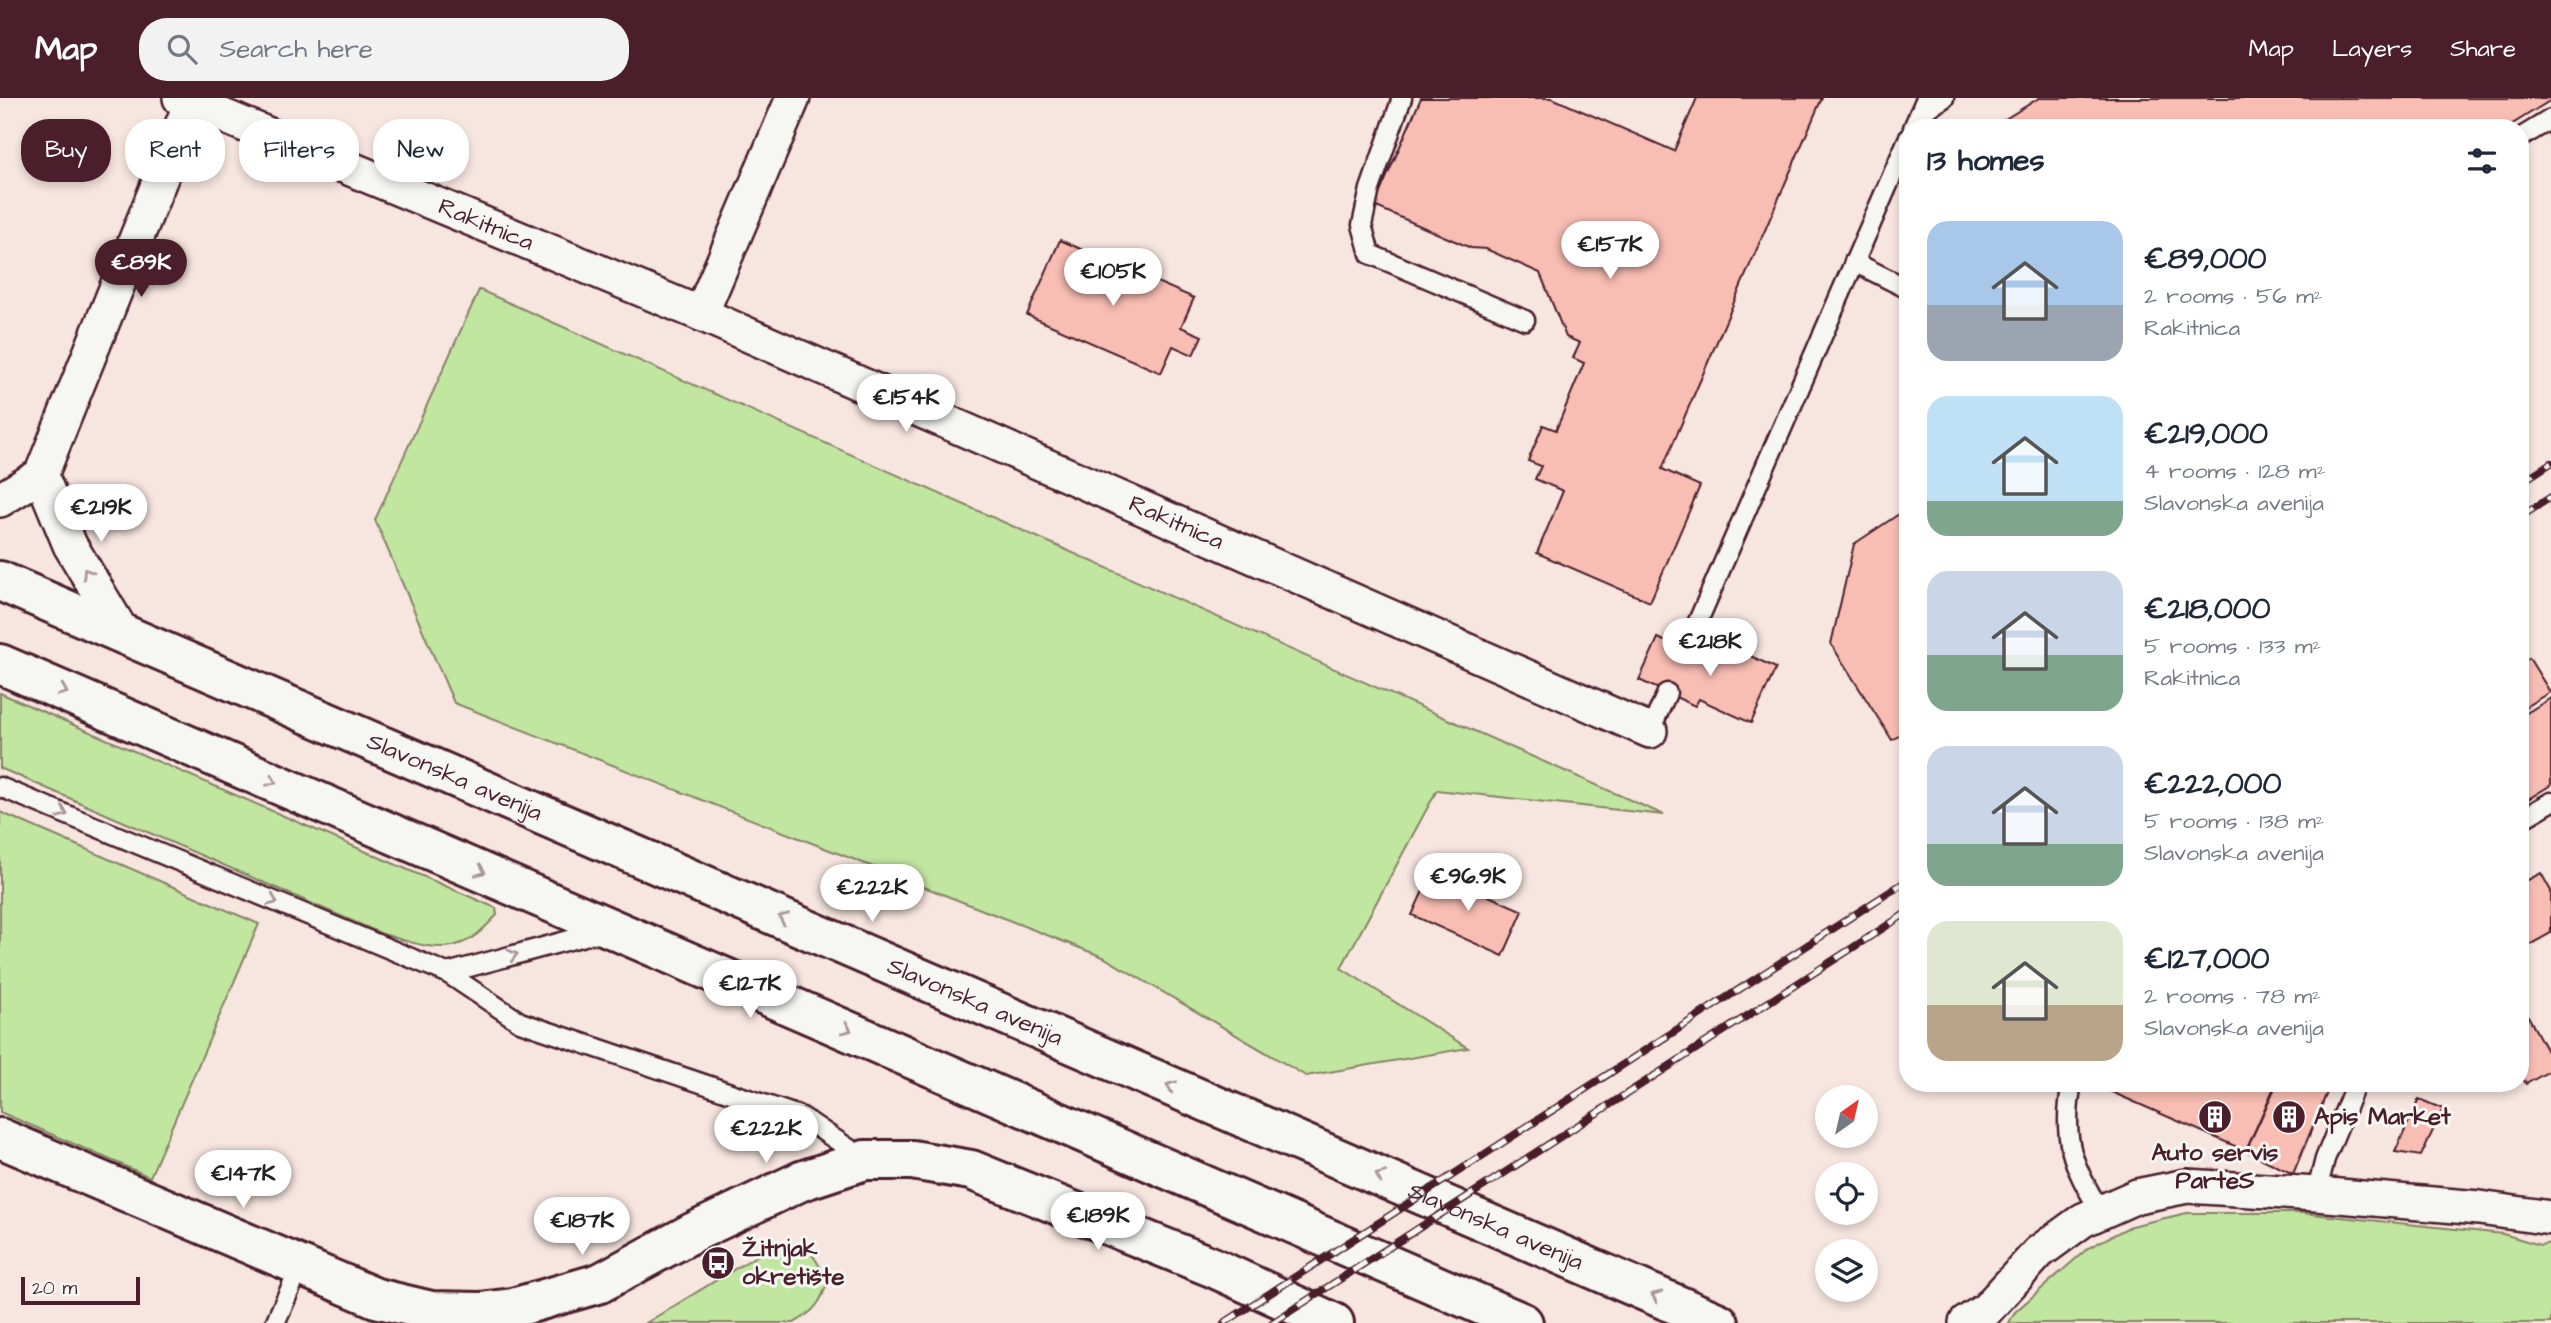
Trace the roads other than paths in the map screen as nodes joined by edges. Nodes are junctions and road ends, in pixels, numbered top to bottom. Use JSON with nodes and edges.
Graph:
{"nodes":[{"id":1,"x":793,"y":98,"type":"edge"},
{"id":2,"x":1402,"y":98,"type":"edge"},
{"id":3,"x":1944,"y":98,"type":"edge"},
{"id":4,"x":185,"y":100,"type":"edge"},
{"id":5,"x":1919,"y":113,"type":"edge"},
{"id":6,"x":2551,"y":118,"type":"edge"},
{"id":7,"x":2529,"y":132,"type":"edge"},
{"id":8,"x":1899,"y":160,"type":"edge"},
{"id":9,"x":1854,"y":262,"type":"junction"},
{"id":10,"x":1899,"y":284,"type":"edge"},
{"id":11,"x":701,"y":314,"type":"junction"},
{"id":12,"x":1525,"y":320,"type":"dead end"},
{"id":13,"x":41,"y":475,"type":"junction"},
{"id":14,"x":0,"y":500,"type":"edge"},
{"id":15,"x":0,"y":582,"type":"edge"},
{"id":16,"x":122,"y":632,"type":"junction"},
{"id":17,"x":1685,"y":651,"type":"dead end"},
{"id":18,"x":0,"y":664,"type":"edge"},
{"id":19,"x":1667,"y":692,"type":"dead end"},
{"id":20,"x":1650,"y":731,"type":"joint"},
{"id":21,"x":0,"y":787,"type":"edge"},
{"id":22,"x":2551,"y":802,"type":"edge"},
{"id":23,"x":2529,"y":815,"type":"edge"},
{"id":24,"x":615,"y":928,"type":"junction"},
{"id":25,"x":447,"y":973,"type":"junction"},
{"id":26,"x":2070,"y":1092,"type":"edge"},
{"id":27,"x":2352,"y":1092,"type":"edge"},
{"id":28,"x":0,"y":1138,"type":"edge"},
{"id":29,"x":866,"y":1160,"type":"junction"},
{"id":30,"x":2316,"y":1194,"type":"junction"},
{"id":31,"x":2101,"y":1212,"type":"junction"},
{"id":32,"x":2551,"y":1218,"type":"edge"},
{"id":33,"x":300,"y":1266,"type":"junction"},
{"id":34,"x":1980,"y":1318,"type":"edge"},
{"id":35,"x":275,"y":1323,"type":"edge"},
{"id":36,"x":1334,"y":1323,"type":"edge"},
{"id":37,"x":1523,"y":1323,"type":"edge"},
{"id":38,"x":1719,"y":1323,"type":"edge"}],
"edges":[{"from":1,"to":11,"type":"street"},
{"from":2,"to":12,"type":"lane"},
{"from":3,"to":5,"type":"lane"},
{"from":4,"to":11,"type":"street","name":"Rakitnica"},
{"from":4,"to":13,"type":"street","name":"Rakitnica"},
{"from":6,"to":7,"type":"lane"},
{"from":8,"to":9,"type":"lane"},
{"from":9,"to":10,"type":"lane"},
{"from":9,"to":17,"type":"lane"},
{"from":11,"to":20,"type":"street","name":"Rakitnica"},
{"from":13,"to":14,"type":"street"},
{"from":16,"to":13,"type":"street","one_way":true},
{"from":15,"to":16,"type":"main road","name":"Slavonska avenija"},
{"from":38,"to":16,"type":"main road","name":"Slavonska avenija","one_way":true},
{"from":18,"to":24,"type":"main road","one_way":true},
{"from":19,"to":20,"type":"lane"},
{"from":21,"to":25,"type":"lane","one_way":true},
{"from":22,"to":23,"type":"lane"},
{"from":25,"to":24,"type":"lane","one_way":true},
{"from":24,"to":37,"type":"main road","one_way":true},
{"from":25,"to":29,"type":"lane"},
{"from":26,"to":31,"type":"lane"},
{"from":27,"to":30,"type":"lane"},
{"from":28,"to":33,"type":"main road"},
{"from":29,"to":33,"type":"main road"},
{"from":29,"to":36,"type":"main road"},
{"from":30,"to":31,"type":"street"},
{"from":30,"to":32,"type":"street"},
{"from":31,"to":34,"type":"street"},
{"from":33,"to":35,"type":"lane"}]}
